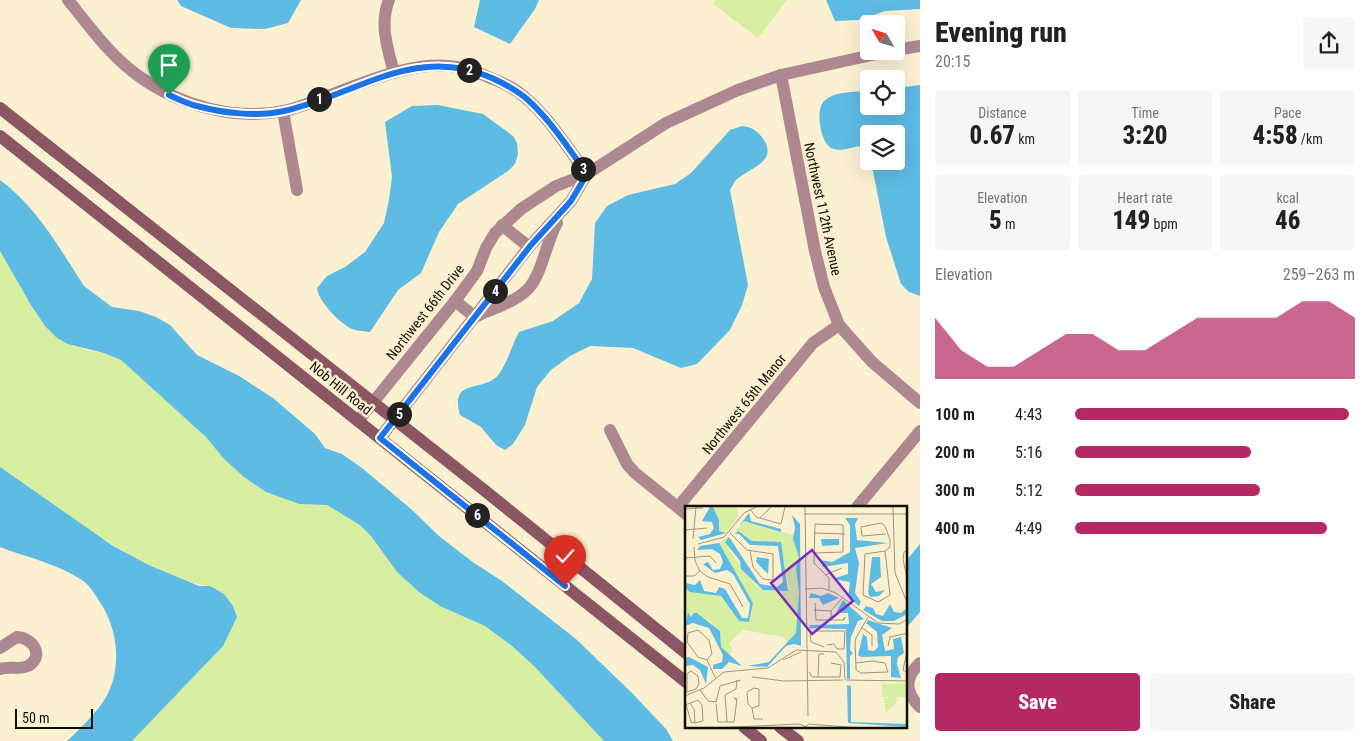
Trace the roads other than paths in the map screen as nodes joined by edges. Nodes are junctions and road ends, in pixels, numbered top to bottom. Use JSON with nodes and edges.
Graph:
{"nodes":[{"id":1,"x":68,"y":0,"type":"edge"},
{"id":2,"x":389,"y":0,"type":"edge"},
{"id":3,"x":920,"y":46,"type":"edge"},
{"id":4,"x":905,"y":48,"type":"edge"},
{"id":5,"x":860,"y":58,"type":"edge"},
{"id":6,"x":394,"y":73,"type":"junction"},
{"id":7,"x":781,"y":76,"type":"junction"},
{"id":8,"x":0,"y":108,"type":"edge"},
{"id":9,"x":283,"y":111,"type":"junction"},
{"id":10,"x":0,"y":136,"type":"edge"},
{"id":11,"x":587,"y":174,"type":"junction"},
{"id":12,"x":297,"y":190,"type":"dead end"},
{"id":13,"x":571,"y":201,"type":"junction"},
{"id":14,"x":502,"y":225,"type":"junction"},
{"id":15,"x":529,"y":247,"type":"junction"},
{"id":16,"x":455,"y":301,"type":"junction"},
{"id":17,"x":475,"y":317,"type":"junction"},
{"id":18,"x":839,"y":325,"type":"junction"},
{"id":19,"x":372,"y":403,"type":"junction"},
{"id":20,"x":920,"y":403,"type":"edge"},
{"id":21,"x":358,"y":420,"type":"junction"},
{"id":22,"x":394,"y":420,"type":"junction"},
{"id":23,"x":610,"y":430,"type":"dead end"},
{"id":24,"x":920,"y":431,"type":"edge"},
{"id":25,"x":380,"y":438,"type":"junction"},
{"id":26,"x":686,"y":506,"type":"edge"},
{"id":27,"x":858,"y":506,"type":"edge"},
{"id":28,"x":682,"y":511,"type":"edge"},
{"id":29,"x":0,"y":648,"type":"edge"},
{"id":30,"x":685,"y":652,"type":"edge"},
{"id":31,"x":920,"y":663,"type":"edge"},
{"id":32,"x":0,"y":669,"type":"edge"},
{"id":33,"x":685,"y":681,"type":"edge"},
{"id":34,"x":920,"y":707,"type":"edge"},
{"id":35,"x":745,"y":728,"type":"edge"},
{"id":36,"x":781,"y":728,"type":"edge"},
{"id":37,"x":761,"y":741,"type":"edge"},
{"id":38,"x":798,"y":741,"type":"edge"}],
"edges":[{"from":1,"to":9,"type":"street"},
{"from":2,"to":6,"type":"street"},
{"from":3,"to":4,"type":"street"},
{"from":5,"to":7,"type":"street","name":"Northwest 66th Drive"},
{"from":6,"to":9,"type":"street"},
{"from":6,"to":11,"type":"street"},
{"from":7,"to":11,"type":"street","name":"Northwest 66th Drive"},
{"from":7,"to":18,"type":"street","name":"Northwest 112th Avenue"},
{"from":8,"to":19,"type":"main road","name":"Nob Hill Road"},
{"from":9,"to":12,"type":"street"},
{"from":10,"to":21,"type":"main road","name":"Nob Hill Road"},
{"from":11,"to":13,"type":"street","name":"Northwest 66th Drive"},
{"from":11,"to":14,"type":"street","name":"Northwest 66th Drive"},
{"from":13,"to":15,"type":"street","name":"Northwest 66th Drive"},
{"from":13,"to":17,"type":"street","name":"Northwest 66th Drive"},
{"from":14,"to":15,"type":"street"},
{"from":14,"to":16,"type":"street","name":"Northwest 66th Drive"},
{"from":15,"to":17,"type":"street","name":"Northwest 66th Drive"},
{"from":16,"to":17,"type":"street"},
{"from":16,"to":19,"type":"street","name":"Northwest 66th Drive"},
{"from":17,"to":22,"type":"street","name":"Northwest 66th Drive"},
{"from":18,"to":20,"type":"street","name":"Northwest 112th Avenue"},
{"from":18,"to":26,"type":"street","name":"Northwest 65th Manor"},
{"from":19,"to":21,"type":"street","name":"Northwest 66th Drive"},
{"from":19,"to":22,"type":"main road","name":"Nob Hill Road"},
{"from":21,"to":25,"type":"main road","name":"Nob Hill Road"},
{"from":22,"to":25,"type":"street","name":"Northwest 66th Drive"},
{"from":22,"to":30,"type":"main road","name":"Nob Hill Road"},
{"from":23,"to":28,"type":"street"},
{"from":24,"to":27,"type":"street"},
{"from":25,"to":33,"type":"main road","name":"Nob Hill Road"},
{"from":29,"to":32,"type":"street"},
{"from":31,"to":34,"type":"street"},
{"from":35,"to":37,"type":"main road"},
{"from":36,"to":38,"type":"main road"}]}
